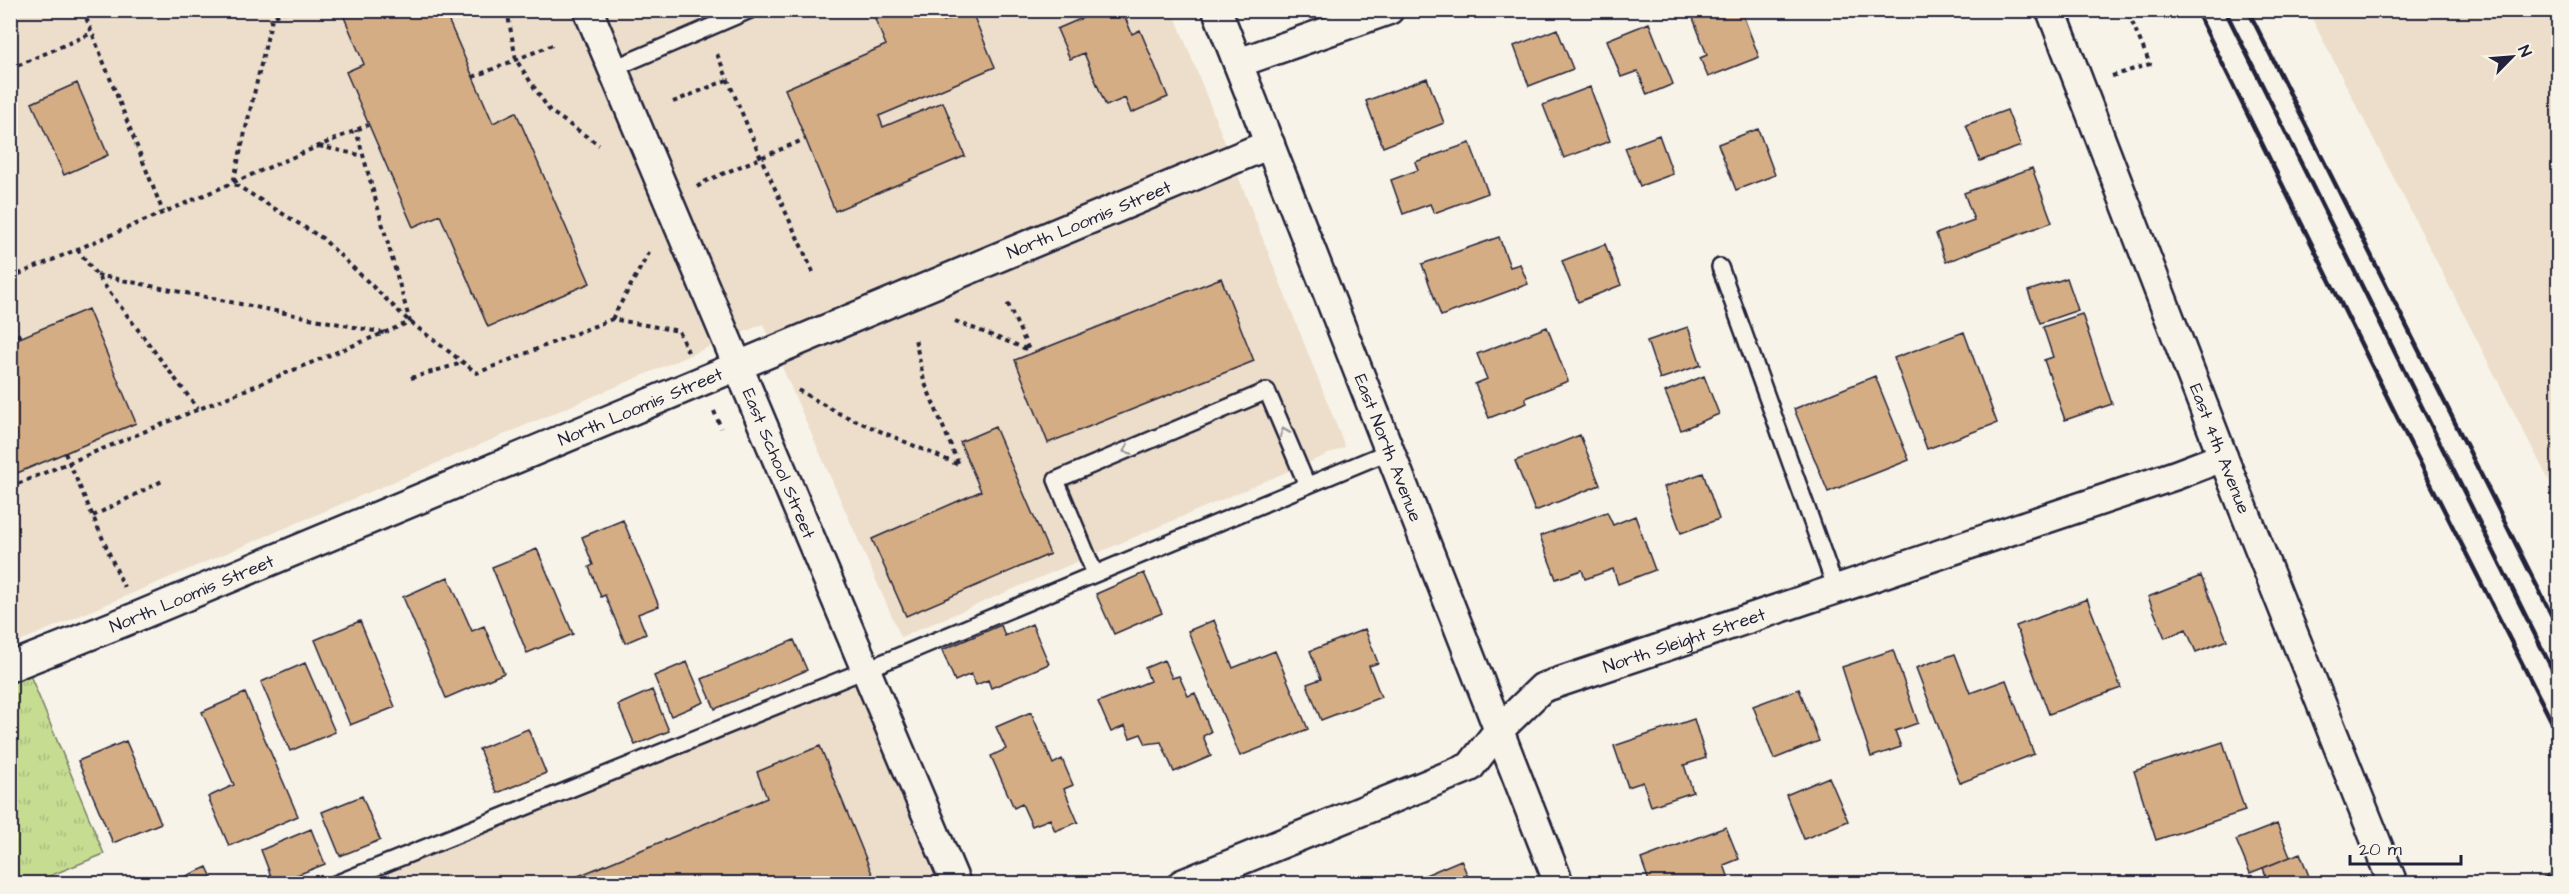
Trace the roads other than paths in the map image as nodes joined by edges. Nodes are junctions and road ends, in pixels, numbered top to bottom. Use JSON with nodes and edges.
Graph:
{"nodes":[{"id":1,"x":588,"y":10,"type":"edge"},
{"id":2,"x":750,"y":10,"type":"edge"},
{"id":3,"x":1218,"y":10,"type":"edge"},
{"id":4,"x":1389,"y":10,"type":"edge"},
{"id":5,"x":2050,"y":10,"type":"edge"},
{"id":6,"x":1238,"y":63,"type":"junction"},
{"id":7,"x":612,"y":69,"type":"junction"},
{"id":8,"x":1270,"y":144,"type":"junction"},
{"id":9,"x":1720,"y":267,"type":"dead end"},
{"id":10,"x":737,"y":366,"type":"junction"},
{"id":11,"x":1390,"y":451,"type":"junction"},
{"id":12,"x":2223,"y":457,"type":"junction"},
{"id":13,"x":1306,"y":485,"type":"junction"},
{"id":14,"x":1095,"y":574,"type":"junction"},
{"id":15,"x":1836,"y":589,"type":"junction"},
{"id":16,"x":10,"y":667,"type":"edge"},
{"id":17,"x":866,"y":670,"type":"junction"},
{"id":18,"x":1499,"y":730,"type":"junction"},
{"id":19,"x":335,"y":884,"type":"edge"},
{"id":20,"x":956,"y":884,"type":"edge"},
{"id":21,"x":1182,"y":884,"type":"edge"},
{"id":22,"x":1559,"y":884,"type":"edge"},
{"id":23,"x":2393,"y":884,"type":"edge"}],
"edges":[{"from":1,"to":7,"type":"street","name":"East School Street"},
{"from":2,"to":7,"type":"lane"},
{"from":3,"to":6,"type":"street","name":"East North Avenue"},
{"from":4,"to":6,"type":"street"},
{"from":5,"to":12,"type":"street","name":"East 4th Avenue"},
{"from":6,"to":8,"type":"street","name":"East North Avenue"},
{"from":7,"to":10,"type":"street","name":"East School Street"},
{"from":8,"to":10,"type":"street","name":"North Loomis Street"},
{"from":8,"to":11,"type":"street","name":"East North Avenue"},
{"from":9,"to":15,"type":"lane"},
{"from":10,"to":16,"type":"street","name":"North Loomis Street"},
{"from":10,"to":17,"type":"street","name":"East School Street"},
{"from":11,"to":13,"type":"lane"},
{"from":11,"to":18,"type":"street","name":"East North Avenue"},
{"from":12,"to":15,"type":"street","name":"North Sleight Street"},
{"from":12,"to":23,"type":"street","name":"East 4th Avenue"},
{"from":13,"to":14,"type":"lane"},
{"from":13,"to":14,"type":"lane","one_way":true},
{"from":14,"to":17,"type":"lane"},
{"from":15,"to":18,"type":"street","name":"North Sleight Street"},
{"from":17,"to":19,"type":"lane"},
{"from":17,"to":20,"type":"street","name":"East School Street"},
{"from":18,"to":21,"type":"street","name":"North Sleight Street"},
{"from":18,"to":22,"type":"street","name":"East North Avenue"}]}
